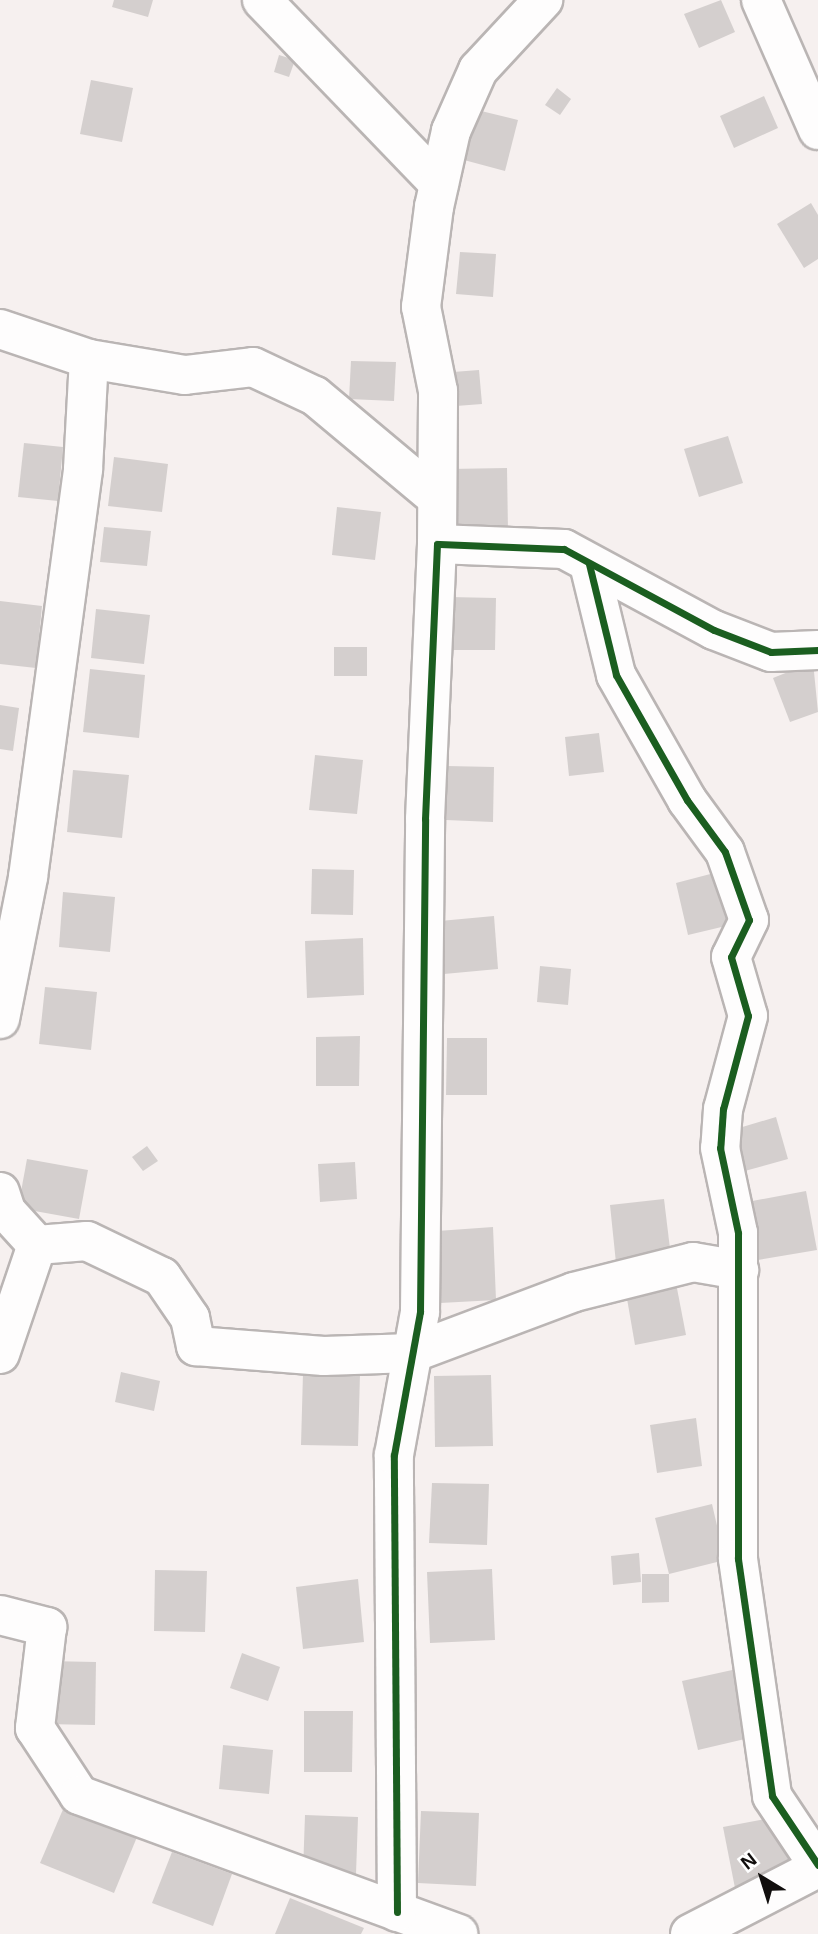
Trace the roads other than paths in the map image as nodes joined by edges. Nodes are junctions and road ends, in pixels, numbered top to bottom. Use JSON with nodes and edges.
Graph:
{"nodes":[{"id":1,"x":262,"y":0,"type":"edge"},
{"id":2,"x":542,"y":0,"type":"edge"},
{"id":3,"x":761,"y":0,"type":"edge"},
{"id":4,"x":818,"y":130,"type":"edge"},
{"id":5,"x":439,"y":184,"type":"junction"},
{"id":6,"x":0,"y":329,"type":"edge"},
{"id":7,"x":89,"y":359,"type":"junction"},
{"id":8,"x":437,"y":498,"type":"junction"},
{"id":9,"x":437,"y":544,"type":"junction"},
{"id":10,"x":589,"y":564,"type":"junction"},
{"id":11,"x":818,"y":650,"type":"edge"},
{"id":12,"x":0,"y":1019,"type":"edge"},
{"id":13,"x":0,"y":1192,"type":"edge"},
{"id":14,"x":37,"y":1245,"type":"junction"},
{"id":15,"x":739,"y":1270,"type":"junction"},
{"id":16,"x":412,"y":1353,"type":"junction"},
{"id":17,"x":0,"y":1354,"type":"edge"},
{"id":18,"x":0,"y":1615,"type":"edge"},
{"id":19,"x":818,"y":1866,"type":"edge"},
{"id":20,"x":397,"y":1912,"type":"junction"},
{"id":21,"x":458,"y":1934,"type":"edge"},
{"id":22,"x":690,"y":1934,"type":"edge"}],
"edges":[{"from":1,"to":5,"type":"street"},
{"from":2,"to":5,"type":"street"},
{"from":3,"to":4,"type":"street"},
{"from":5,"to":8,"type":"street"},
{"from":6,"to":7,"type":"street"},
{"from":7,"to":8,"type":"street"},
{"from":7,"to":12,"type":"street"},
{"from":8,"to":9,"type":"street"},
{"from":9,"to":10,"type":"street"},
{"from":9,"to":16,"type":"street"},
{"from":10,"to":11,"type":"street"},
{"from":10,"to":15,"type":"street"},
{"from":13,"to":14,"type":"street"},
{"from":14,"to":16,"type":"street"},
{"from":14,"to":17,"type":"street"},
{"from":15,"to":16,"type":"street"},
{"from":15,"to":19,"type":"street"},
{"from":16,"to":20,"type":"street"},
{"from":18,"to":20,"type":"street"},
{"from":19,"to":22,"type":"street"},
{"from":20,"to":21,"type":"street"}]}
